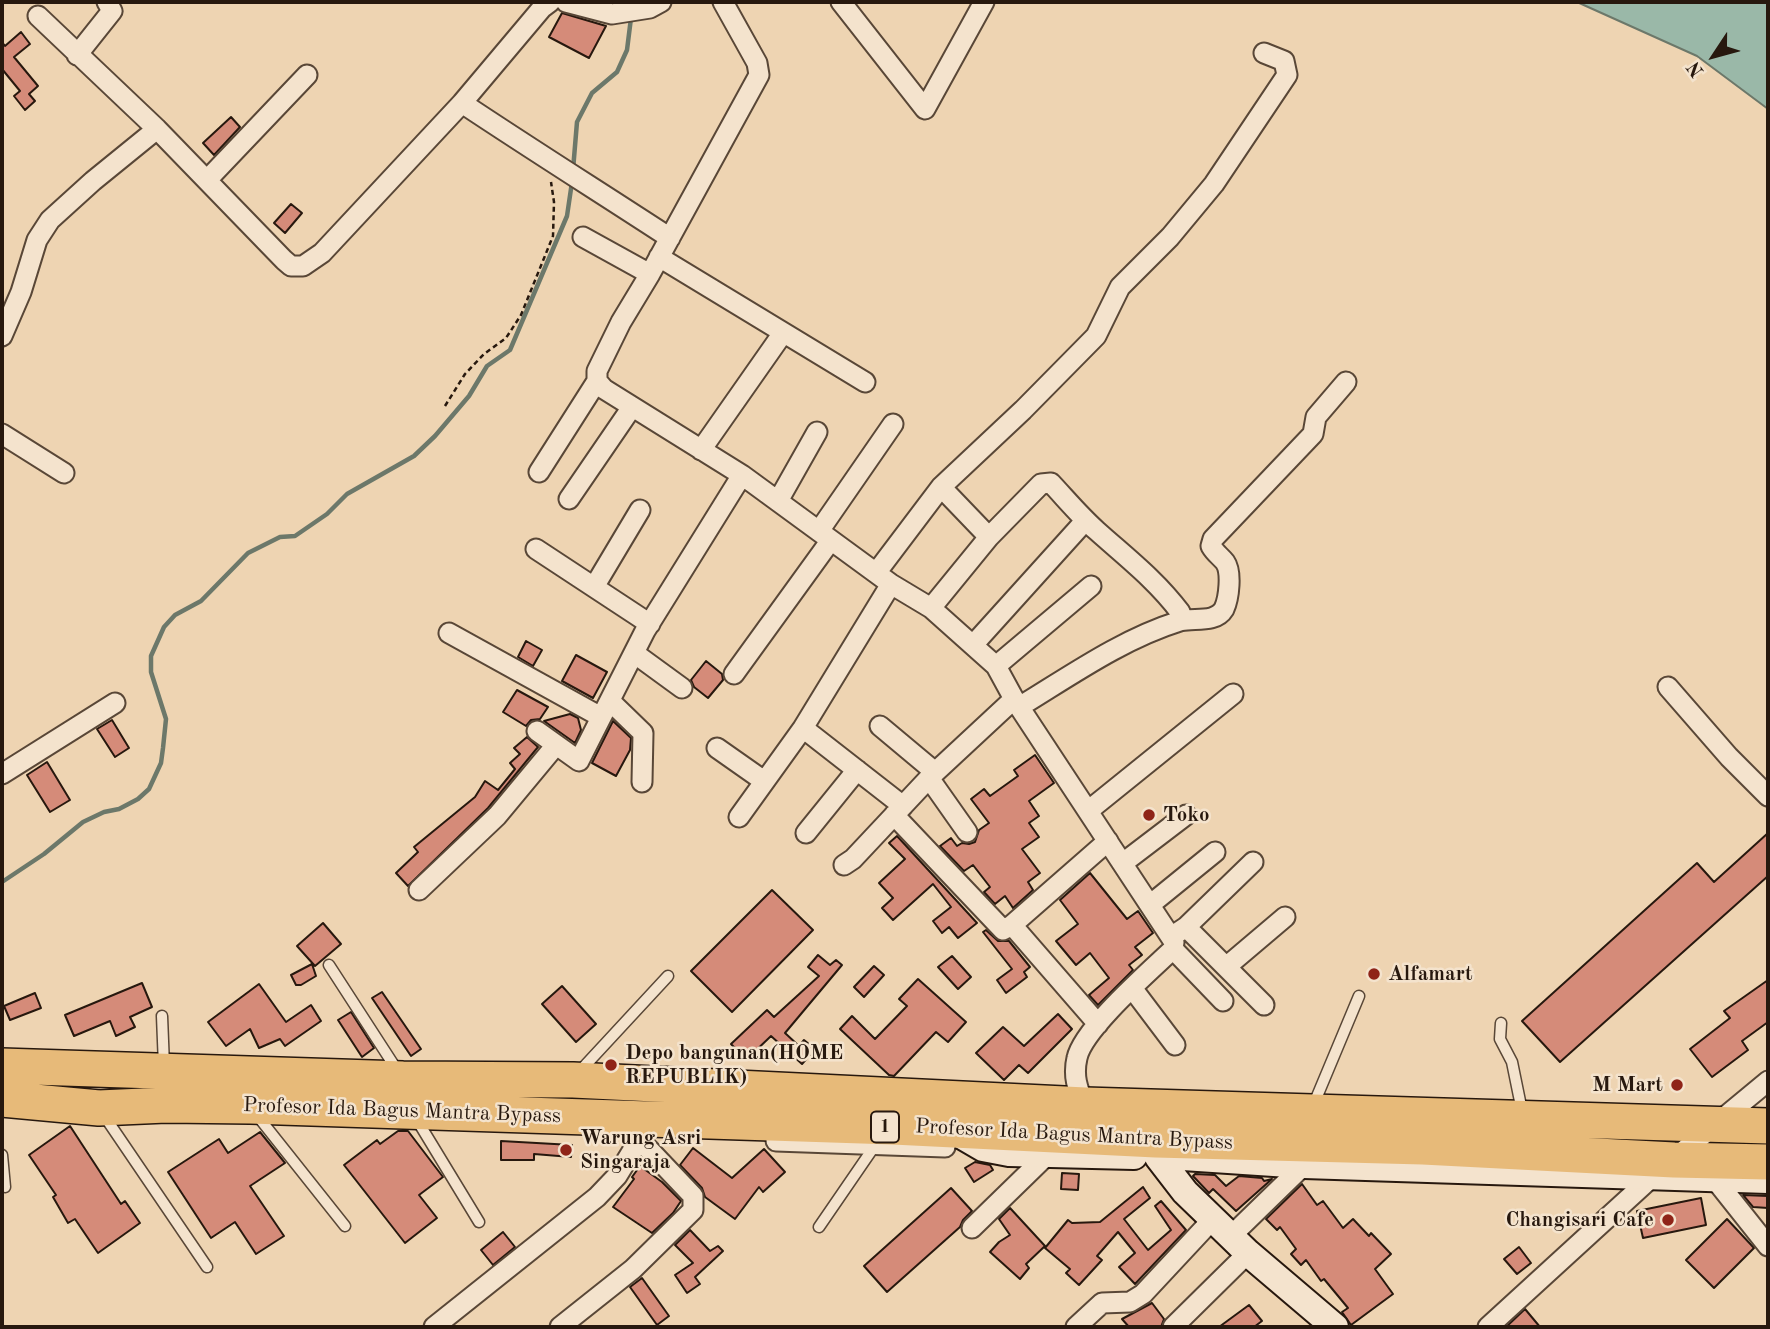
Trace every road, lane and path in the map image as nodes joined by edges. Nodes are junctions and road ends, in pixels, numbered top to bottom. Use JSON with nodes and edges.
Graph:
{"nodes":[{"id":1,"x":107,"y":2,"type":"edge"},
{"id":2,"x":550,"y":2,"type":"edge"},
{"id":3,"x":566,"y":2,"type":"edge"},
{"id":4,"x":723,"y":2,"type":"edge"},
{"id":5,"x":841,"y":2,"type":"edge"},
{"id":6,"x":984,"y":2,"type":"edge"},
{"id":7,"x":655,"y":5,"type":"edge"},
{"id":8,"x":38,"y":16,"type":"dead end"},
{"id":9,"x":1264,"y":52,"type":"dead end"},
{"id":10,"x":77,"y":55,"type":"junction"},
{"id":11,"x":307,"y":75,"type":"dead end"},
{"id":12,"x":463,"y":103,"type":"junction"},
{"id":13,"x":157,"y":129,"type":"junction"},
{"id":14,"x":553,"y":164,"type":"junction"},
{"id":15,"x":208,"y":180,"type":"junction"},
{"id":16,"x":583,"y":237,"type":"dead end"},
{"id":17,"x":670,"y":238,"type":"junction"},
{"id":18,"x":655,"y":266,"type":"junction"},
{"id":19,"x":783,"y":332,"type":"junction"},
{"id":20,"x":2,"y":336,"type":"edge"},
{"id":21,"x":597,"y":381,"type":"junction"},
{"id":22,"x":865,"y":382,"type":"dead end"},
{"id":23,"x":1346,"y":382,"type":"dead end"},
{"id":24,"x":445,"y":406,"type":"dead end"},
{"id":25,"x":632,"y":407,"type":"junction"},
{"id":26,"x":893,"y":424,"type":"dead end"},
{"id":27,"x":817,"y":432,"type":"dead end"},
{"id":28,"x":2,"y":435,"type":"edge"},
{"id":29,"x":701,"y":450,"type":"junction"},
{"id":30,"x":539,"y":472,"type":"dead end"},
{"id":31,"x":64,"y":473,"type":"dead end"},
{"id":32,"x":742,"y":475,"type":"junction"},
{"id":33,"x":941,"y":487,"type":"junction"},
{"id":34,"x":569,"y":499,"type":"dead end"},
{"id":35,"x":778,"y":501,"type":"junction"},
{"id":36,"x":640,"y":510,"type":"dead end"},
{"id":37,"x":1085,"y":521,"type":"junction"},
{"id":38,"x":825,"y":536,"type":"junction"},
{"id":39,"x":989,"y":537,"type":"junction"},
{"id":40,"x":537,"y":549,"type":"dead end"},
{"id":41,"x":883,"y":578,"type":"junction"},
{"id":42,"x":1091,"y":586,"type":"dead end"},
{"id":43,"x":594,"y":587,"type":"junction"},
{"id":44,"x":931,"y":608,"type":"junction"},
{"id":45,"x":1178,"y":621,"type":"junction"},
{"id":46,"x":650,"y":624,"type":"junction"},
{"id":47,"x":449,"y":633,"type":"dead end"},
{"id":48,"x":973,"y":645,"type":"junction"},
{"id":49,"x":634,"y":653,"type":"junction"},
{"id":50,"x":996,"y":666,"type":"junction"},
{"id":51,"x":734,"y":674,"type":"dead end"},
{"id":52,"x":1668,"y":687,"type":"dead end"},
{"id":53,"x":682,"y":688,"type":"dead end"},
{"id":54,"x":1233,"y":694,"type":"dead end"},
{"id":55,"x":115,"y":703,"type":"dead end"},
{"id":56,"x":1017,"y":703,"type":"junction"},
{"id":57,"x":606,"y":709,"type":"junction"},
{"id":58,"x":880,"y":726,"type":"dead end"},
{"id":59,"x":803,"y":727,"type":"junction"},
{"id":60,"x":537,"y":731,"type":"dead end"},
{"id":61,"x":556,"y":746,"type":"junction"},
{"id":62,"x":717,"y":748,"type":"dead end"},
{"id":63,"x":857,"y":770,"type":"junction"},
{"id":64,"x":2,"y":774,"type":"edge"},
{"id":65,"x":932,"y":775,"type":"junction"},
{"id":66,"x":764,"y":781,"type":"junction"},
{"id":67,"x":642,"y":782,"type":"dead end"},
{"id":68,"x":1768,"y":796,"type":"edge"},
{"id":69,"x":898,"y":811,"type":"junction"},
{"id":70,"x":1088,"y":811,"type":"junction"},
{"id":71,"x":1186,"y":815,"type":"dead end"},
{"id":72,"x":739,"y":817,"type":"dead end"},
{"id":73,"x":967,"y":832,"type":"dead end"},
{"id":74,"x":806,"y":833,"type":"dead end"},
{"id":75,"x":1108,"y":841,"type":"junction"},
{"id":76,"x":1215,"y":852,"type":"dead end"},
{"id":77,"x":1253,"y":862,"type":"dead end"},
{"id":78,"x":1123,"y":863,"type":"junction"},
{"id":79,"x":844,"y":865,"type":"dead end"},
{"id":80,"x":419,"y":890,"type":"dead end"},
{"id":81,"x":1151,"y":904,"type":"junction"},
{"id":82,"x":1285,"y":917,"type":"dead end"},
{"id":83,"x":1013,"y":925,"type":"junction"},
{"id":84,"x":1177,"y":937,"type":"junction"},
{"id":85,"x":329,"y":965,"type":"dead end"},
{"id":86,"x":1226,"y":967,"type":"junction"},
{"id":87,"x":668,"y":976,"type":"dead end"},
{"id":88,"x":1132,"y":988,"type":"junction"},
{"id":89,"x":1359,"y":996,"type":"dead end"},
{"id":90,"x":1223,"y":1001,"type":"dead end"},
{"id":91,"x":1264,"y":1005,"type":"dead end"},
{"id":92,"x":162,"y":1016,"type":"dead end"},
{"id":93,"x":1502,"y":1023,"type":"dead end"},
{"id":94,"x":1098,"y":1024,"type":"junction"},
{"id":95,"x":1175,"y":1045,"type":"dead end"},
{"id":96,"x":2,"y":1066,"type":"edge"},
{"id":97,"x":164,"y":1070,"type":"junction"},
{"id":98,"x":573,"y":1080,"type":"junction"},
{"id":99,"x":1768,"y":1081,"type":"edge"},
{"id":100,"x":408,"y":1096,"type":"junction"},
{"id":101,"x":2,"y":1100,"type":"edge"},
{"id":102,"x":250,"y":1106,"type":"junction"},
{"id":103,"x":99,"y":1108,"type":"junction"},
{"id":104,"x":1768,"y":1112,"type":"edge"},
{"id":105,"x":1311,"y":1113,"type":"junction"},
{"id":106,"x":1102,"y":1116,"type":"junction"},
{"id":107,"x":1523,"y":1118,"type":"junction"},
{"id":108,"x":1723,"y":1118,"type":"junction"},
{"id":109,"x":1768,"y":1126,"type":"edge"},
{"id":110,"x":952,"y":1129,"type":"junction"},
{"id":111,"x":631,"y":1131,"type":"junction"},
{"id":112,"x":876,"y":1144,"type":"junction"},
{"id":113,"x":983,"y":1148,"type":"junction"},
{"id":114,"x":1157,"y":1148,"type":"junction"},
{"id":115,"x":1049,"y":1153,"type":"junction"},
{"id":116,"x":2,"y":1156,"type":"edge"},
{"id":117,"x":1768,"y":1162,"type":"edge"},
{"id":118,"x":1304,"y":1165,"type":"junction"},
{"id":119,"x":1663,"y":1168,"type":"junction"},
{"id":120,"x":1714,"y":1178,"type":"junction"},
{"id":121,"x":1768,"y":1180,"type":"edge"},
{"id":122,"x":5,"y":1187,"type":"dead end"},
{"id":123,"x":479,"y":1222,"type":"dead end"},
{"id":124,"x":345,"y":1226,"type":"dead end"},
{"id":125,"x":819,"y":1227,"type":"dead end"},
{"id":126,"x":972,"y":1228,"type":"dead end"},
{"id":127,"x":1230,"y":1237,"type":"junction"},
{"id":128,"x":1768,"y":1246,"type":"edge"},
{"id":129,"x":207,"y":1267,"type":"dead end"},
{"id":130,"x":434,"y":1327,"type":"edge"},
{"id":131,"x":559,"y":1327,"type":"edge"},
{"id":132,"x":1076,"y":1327,"type":"edge"},
{"id":133,"x":1173,"y":1327,"type":"edge"},
{"id":134,"x":1335,"y":1327,"type":"edge"},
{"id":135,"x":1488,"y":1327,"type":"edge"}],
"edges":[{"from":1,"to":10,"type":"street"},
{"from":2,"to":12,"type":"street"},
{"from":3,"to":7,"type":"street"},
{"from":4,"to":17,"type":"street"},
{"from":5,"to":6,"type":"street"},
{"from":8,"to":10,"type":"street"},
{"from":9,"to":33,"type":"street"},
{"from":10,"to":13,"type":"street"},
{"from":11,"to":15,"type":"street"},
{"from":12,"to":14,"type":"street"},
{"from":12,"to":15,"type":"street"},
{"from":13,"to":15,"type":"street"},
{"from":13,"to":20,"type":"street"},
{"from":14,"to":17,"type":"street"},
{"from":14,"to":24,"type":"path"},
{"from":16,"to":18,"type":"street"},
{"from":17,"to":18,"type":"street"},
{"from":18,"to":19,"type":"street"},
{"from":18,"to":21,"type":"street"},
{"from":19,"to":22,"type":"street"},
{"from":19,"to":29,"type":"street"},
{"from":21,"to":25,"type":"street"},
{"from":21,"to":30,"type":"street"},
{"from":23,"to":45,"type":"street"},
{"from":25,"to":29,"type":"street"},
{"from":25,"to":34,"type":"street"},
{"from":26,"to":38,"type":"street"},
{"from":27,"to":35,"type":"street"},
{"from":28,"to":31,"type":"street"},
{"from":29,"to":32,"type":"street"},
{"from":32,"to":35,"type":"street"},
{"from":32,"to":46,"type":"street"},
{"from":33,"to":39,"type":"street"},
{"from":33,"to":41,"type":"street"},
{"from":35,"to":38,"type":"street"},
{"from":36,"to":43,"type":"street"},
{"from":37,"to":39,"type":"street"},
{"from":37,"to":45,"type":"street"},
{"from":37,"to":48,"type":"street"},
{"from":38,"to":41,"type":"street"},
{"from":38,"to":51,"type":"street"},
{"from":39,"to":44,"type":"street"},
{"from":40,"to":43,"type":"street"},
{"from":41,"to":44,"type":"street"},
{"from":41,"to":59,"type":"street"},
{"from":42,"to":50,"type":"street"},
{"from":43,"to":46,"type":"street"},
{"from":44,"to":48,"type":"street"},
{"from":45,"to":56,"type":"street"},
{"from":46,"to":49,"type":"street"},
{"from":47,"to":57,"type":"street"},
{"from":48,"to":50,"type":"street"},
{"from":49,"to":53,"type":"street"},
{"from":49,"to":57,"type":"street"},
{"from":50,"to":56,"type":"street"},
{"from":52,"to":68,"type":"street"},
{"from":54,"to":70,"type":"street"},
{"from":55,"to":64,"type":"street"},
{"from":56,"to":65,"type":"street"},
{"from":56,"to":70,"type":"street"},
{"from":57,"to":61,"type":"street"},
{"from":57,"to":67,"type":"street"},
{"from":58,"to":65,"type":"street"},
{"from":59,"to":63,"type":"street"},
{"from":59,"to":66,"type":"street"},
{"from":60,"to":61,"type":"street"},
{"from":61,"to":80,"type":"street"},
{"from":62,"to":66,"type":"street"},
{"from":63,"to":69,"type":"street"},
{"from":63,"to":74,"type":"street"},
{"from":65,"to":69,"type":"street"},
{"from":65,"to":73,"type":"street"},
{"from":66,"to":72,"type":"street"},
{"from":69,"to":79,"type":"street"},
{"from":69,"to":83,"type":"street"},
{"from":70,"to":75,"type":"street"},
{"from":71,"to":78,"type":"street"},
{"from":75,"to":78,"type":"street"},
{"from":75,"to":83,"type":"street"},
{"from":76,"to":81,"type":"street"},
{"from":77,"to":84,"type":"street"},
{"from":78,"to":81,"type":"street"},
{"from":81,"to":84,"type":"street"},
{"from":82,"to":86,"type":"street"},
{"from":83,"to":94,"type":"street"},
{"from":84,"to":86,"type":"street"},
{"from":84,"to":88,"type":"street"},
{"from":84,"to":90,"type":"street"},
{"from":85,"to":100,"type":"lane"},
{"from":86,"to":91,"type":"street"},
{"from":87,"to":98,"type":"lane"},
{"from":88,"to":94,"type":"street"},
{"from":88,"to":95,"type":"street"},
{"from":89,"to":105,"type":"lane"},
{"from":92,"to":97,"type":"lane"},
{"from":93,"to":107,"type":"lane"},
{"from":94,"to":106,"type":"street"},
{"from":96,"to":97,"type":"highway","name":"Profesor Ida Bagus Mantra Bypass","number":"1"},
{"from":97,"to":100,"type":"highway","name":"Profesor Ida Bagus Mantra Bypass","number":"1"},
{"from":98,"to":100,"type":"highway","name":"Profesor Ida Bagus Mantra Bypass","number":"1"},
{"from":98,"to":106,"type":"highway","name":"Profesor Ida Bagus Mantra Bypass","number":"1"},
{"from":99,"to":108,"type":"street"},
{"from":100,"to":102,"type":"highway","name":"Profesor Ida Bagus Mantra Bypass","number":"1"},
{"from":100,"to":111,"type":"highway","name":"Profesor Ida Bagus Mantra Bypass","number":"1"},
{"from":100,"to":123,"type":"lane"},
{"from":101,"to":103,"type":"highway","name":"Profesor Ida Bagus Mantra Bypass","number":"1"},
{"from":102,"to":103,"type":"highway","name":"Profesor Ida Bagus Mantra Bypass","number":"1"},
{"from":102,"to":124,"type":"lane"},
{"from":103,"to":129,"type":"lane"},
{"from":104,"to":108,"type":"street"},
{"from":105,"to":106,"type":"highway","name":"Profesor Ida Bagus Mantra Bypass","number":"1"},
{"from":105,"to":107,"type":"highway","name":"Profesor Ida Bagus Mantra Bypass","number":"1"},
{"from":106,"to":110,"type":"highway","name":"Profesor Ida Bagus Mantra Bypass","number":"1"},
{"from":106,"to":114,"type":"highway","name":"Profesor Ida Bagus Mantra Bypass","number":"1"},
{"from":107,"to":108,"type":"highway","name":"Profesor Ida Bagus Mantra Bypass","number":"1"},
{"from":108,"to":109,"type":"highway","name":"Profesor Ida Bagus Mantra Bypass","number":"1"},
{"from":108,"to":119,"type":"street"},
{"from":110,"to":111,"type":"highway","name":"Profesor Ida Bagus Mantra Bypass","number":"1"},
{"from":110,"to":113,"type":"street"},
{"from":111,"to":112,"type":"street"},
{"from":111,"to":130,"type":"street"},
{"from":111,"to":131,"type":"street"},
{"from":112,"to":113,"type":"street"},
{"from":112,"to":125,"type":"lane"},
{"from":113,"to":115,"type":"street"},
{"from":114,"to":115,"type":"street"},
{"from":114,"to":118,"type":"street"},
{"from":114,"to":119,"type":"highway","name":"Profesor Ida Bagus Mantra Bypass","number":"1"},
{"from":114,"to":127,"type":"street"},
{"from":115,"to":126,"type":"street"},
{"from":116,"to":122,"type":"lane"},
{"from":117,"to":119,"type":"highway","name":"Profesor Ida Bagus Mantra Bypass","number":"1"},
{"from":118,"to":119,"type":"street"},
{"from":118,"to":127,"type":"street"},
{"from":119,"to":120,"type":"street"},
{"from":119,"to":135,"type":"street"},
{"from":120,"to":121,"type":"street"},
{"from":120,"to":128,"type":"street"},
{"from":127,"to":132,"type":"street"},
{"from":127,"to":133,"type":"street"},
{"from":127,"to":134,"type":"street"}]}
